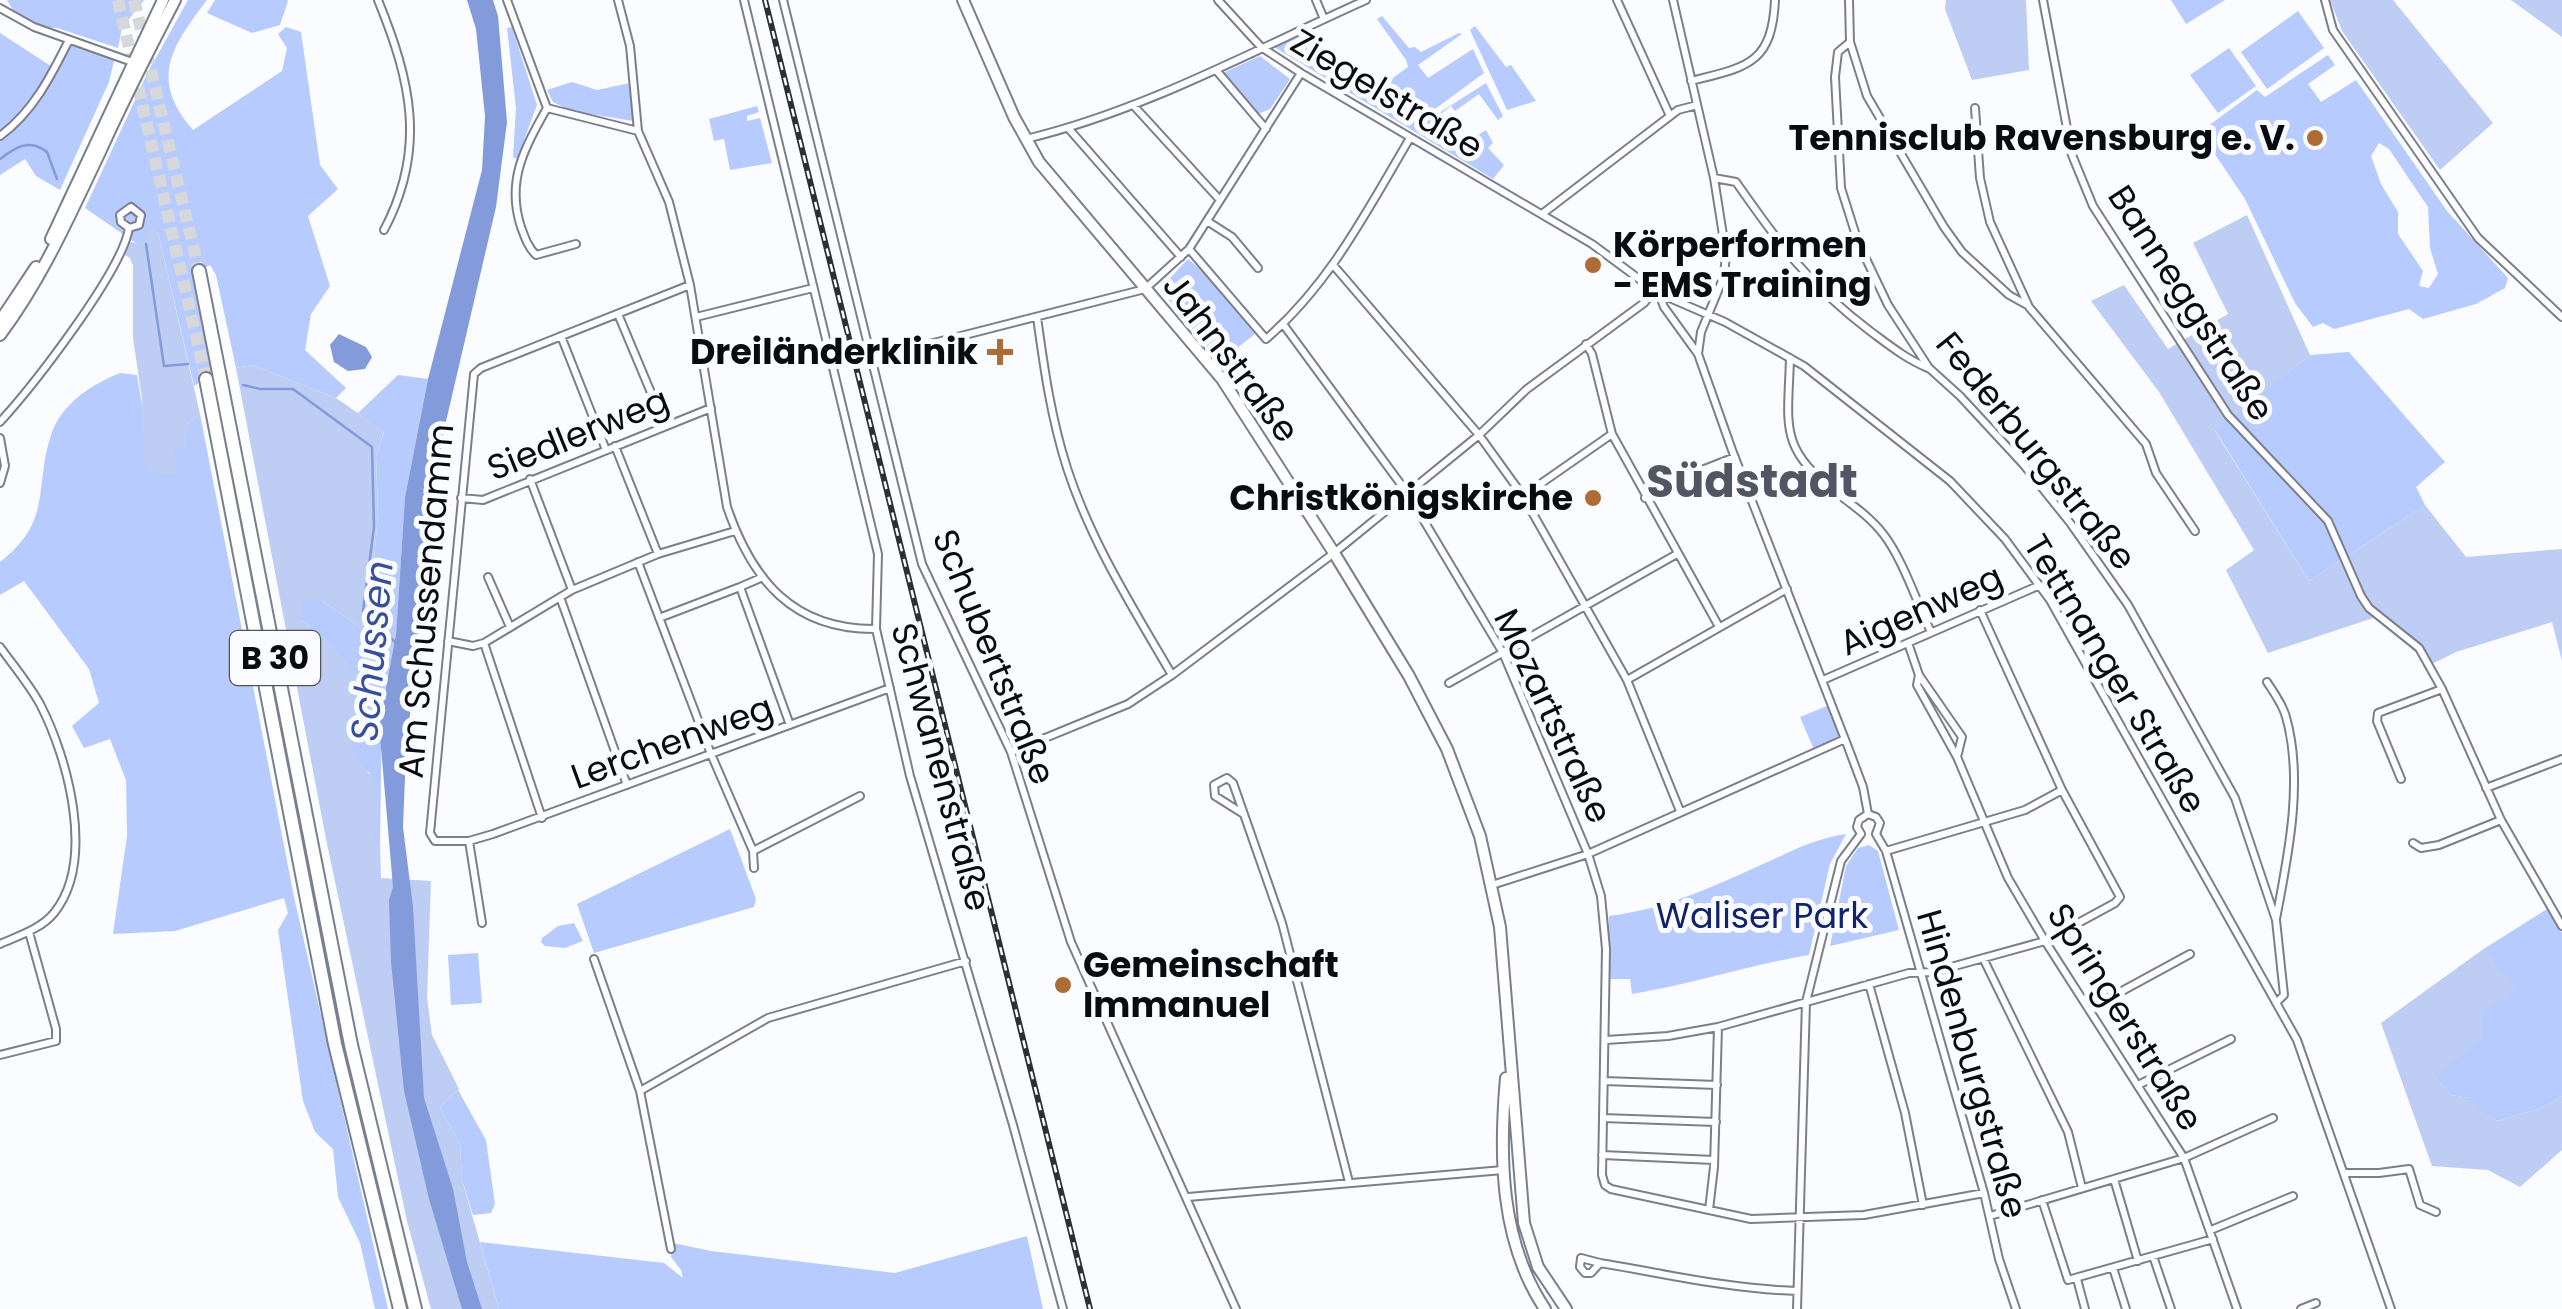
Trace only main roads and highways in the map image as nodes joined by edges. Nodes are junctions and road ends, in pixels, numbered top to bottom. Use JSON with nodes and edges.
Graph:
{"nodes":[{"id":1,"x":163,"y":0,"type":"edge"},
{"id":2,"x":175,"y":0,"type":"edge"},
{"id":3,"x":962,"y":0,"type":"edge"},
{"id":4,"x":136,"y":64,"type":"junction"},
{"id":5,"x":200,"y":271,"type":"tunnel mouth"},
{"id":6,"x":0,"y":321,"type":"edge"},
{"id":7,"x":0,"y":335,"type":"edge"},
{"id":8,"x":206,"y":379,"type":"tunnel mouth"},
{"id":9,"x":1508,"y":1047,"type":"junction"},
{"id":10,"x":1518,"y":1168,"type":"junction"},
{"id":11,"x":1503,"y":1170,"type":"junction"},
{"id":12,"x":400,"y":1309,"type":"edge"},
{"id":13,"x":415,"y":1309,"type":"edge"},
{"id":14,"x":1546,"y":1309,"type":"edge"},
{"id":15,"x":1566,"y":1309,"type":"edge"}],
"edges":[{"from":1,"to":4,"type":"main road"},
{"from":2,"to":4,"type":"main road"},
{"from":3,"to":9,"type":"main road","name":"Jahnstraße"},
{"from":4,"to":6,"type":"main road"},
{"from":4,"to":7,"type":"main road"},
{"from":5,"to":13,"type":"highway","number":"B 30"},
{"from":8,"to":12,"type":"highway","number":"B 30"},
{"from":9,"to":10,"type":"main road","name":"Jahnstraße"},
{"from":9,"to":11,"type":"main road","name":"Jahnstraße"},
{"from":10,"to":11,"type":"main road"},
{"from":10,"to":15,"type":"main road","name":"Jahnstraße"},
{"from":11,"to":14,"type":"main road","name":"Jahnstraße"}]}
